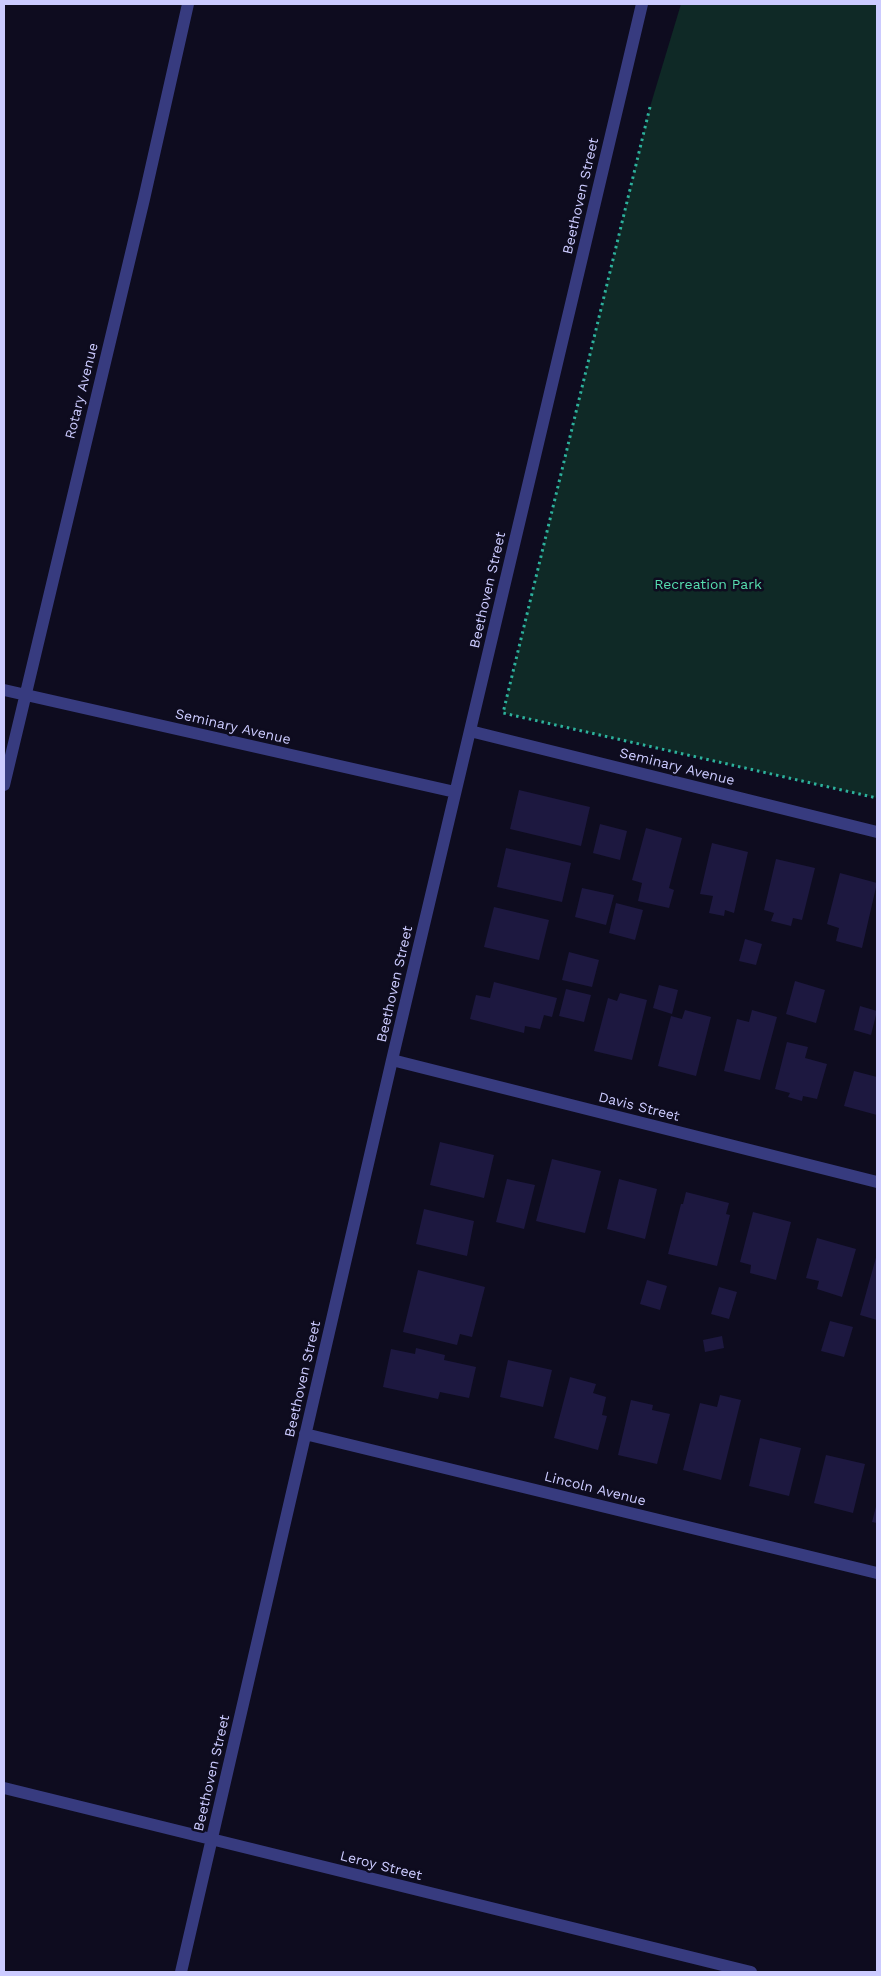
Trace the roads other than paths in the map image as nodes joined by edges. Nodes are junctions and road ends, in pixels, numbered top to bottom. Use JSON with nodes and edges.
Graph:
{"nodes":[{"id":1,"x":188,"y":4,"type":"edge"},
{"id":2,"x":642,"y":4,"type":"edge"},
{"id":3,"x":4,"y":690,"type":"edge"},
{"id":4,"x":25,"y":695,"type":"junction"},
{"id":5,"x":470,"y":731,"type":"junction"},
{"id":6,"x":4,"y":785,"type":"edge"},
{"id":7,"x":455,"y":792,"type":"junction"},
{"id":8,"x":877,"y":832,"type":"edge"},
{"id":9,"x":392,"y":1060,"type":"junction"},
{"id":10,"x":877,"y":1182,"type":"edge"},
{"id":11,"x":306,"y":1434,"type":"junction"},
{"id":12,"x":877,"y":1573,"type":"edge"},
{"id":13,"x":4,"y":1788,"type":"edge"},
{"id":14,"x":212,"y":1840,"type":"junction"},
{"id":15,"x":181,"y":1972,"type":"edge"},
{"id":16,"x":751,"y":1972,"type":"edge"}],
"edges":[{"from":1,"to":4,"type":"street","name":"Rotary Avenue"},
{"from":2,"to":5,"type":"street","name":"Beethoven Street"},
{"from":3,"to":4,"type":"street","name":"Seminary Avenue"},
{"from":4,"to":6,"type":"street","name":"Rotary Avenue"},
{"from":4,"to":7,"type":"street","name":"Seminary Avenue"},
{"from":5,"to":7,"type":"street","name":"Beethoven Street"},
{"from":5,"to":8,"type":"street","name":"Seminary Avenue"},
{"from":7,"to":9,"type":"street","name":"Beethoven Street"},
{"from":9,"to":10,"type":"street","name":"Davis Street"},
{"from":9,"to":11,"type":"street","name":"Beethoven Street"},
{"from":11,"to":12,"type":"street","name":"Lincoln Avenue"},
{"from":11,"to":14,"type":"street","name":"Beethoven Street"},
{"from":13,"to":14,"type":"street","name":"Leroy Street"},
{"from":14,"to":15,"type":"street","name":"Beethoven Street"},
{"from":14,"to":16,"type":"street","name":"Leroy Street"}]}
